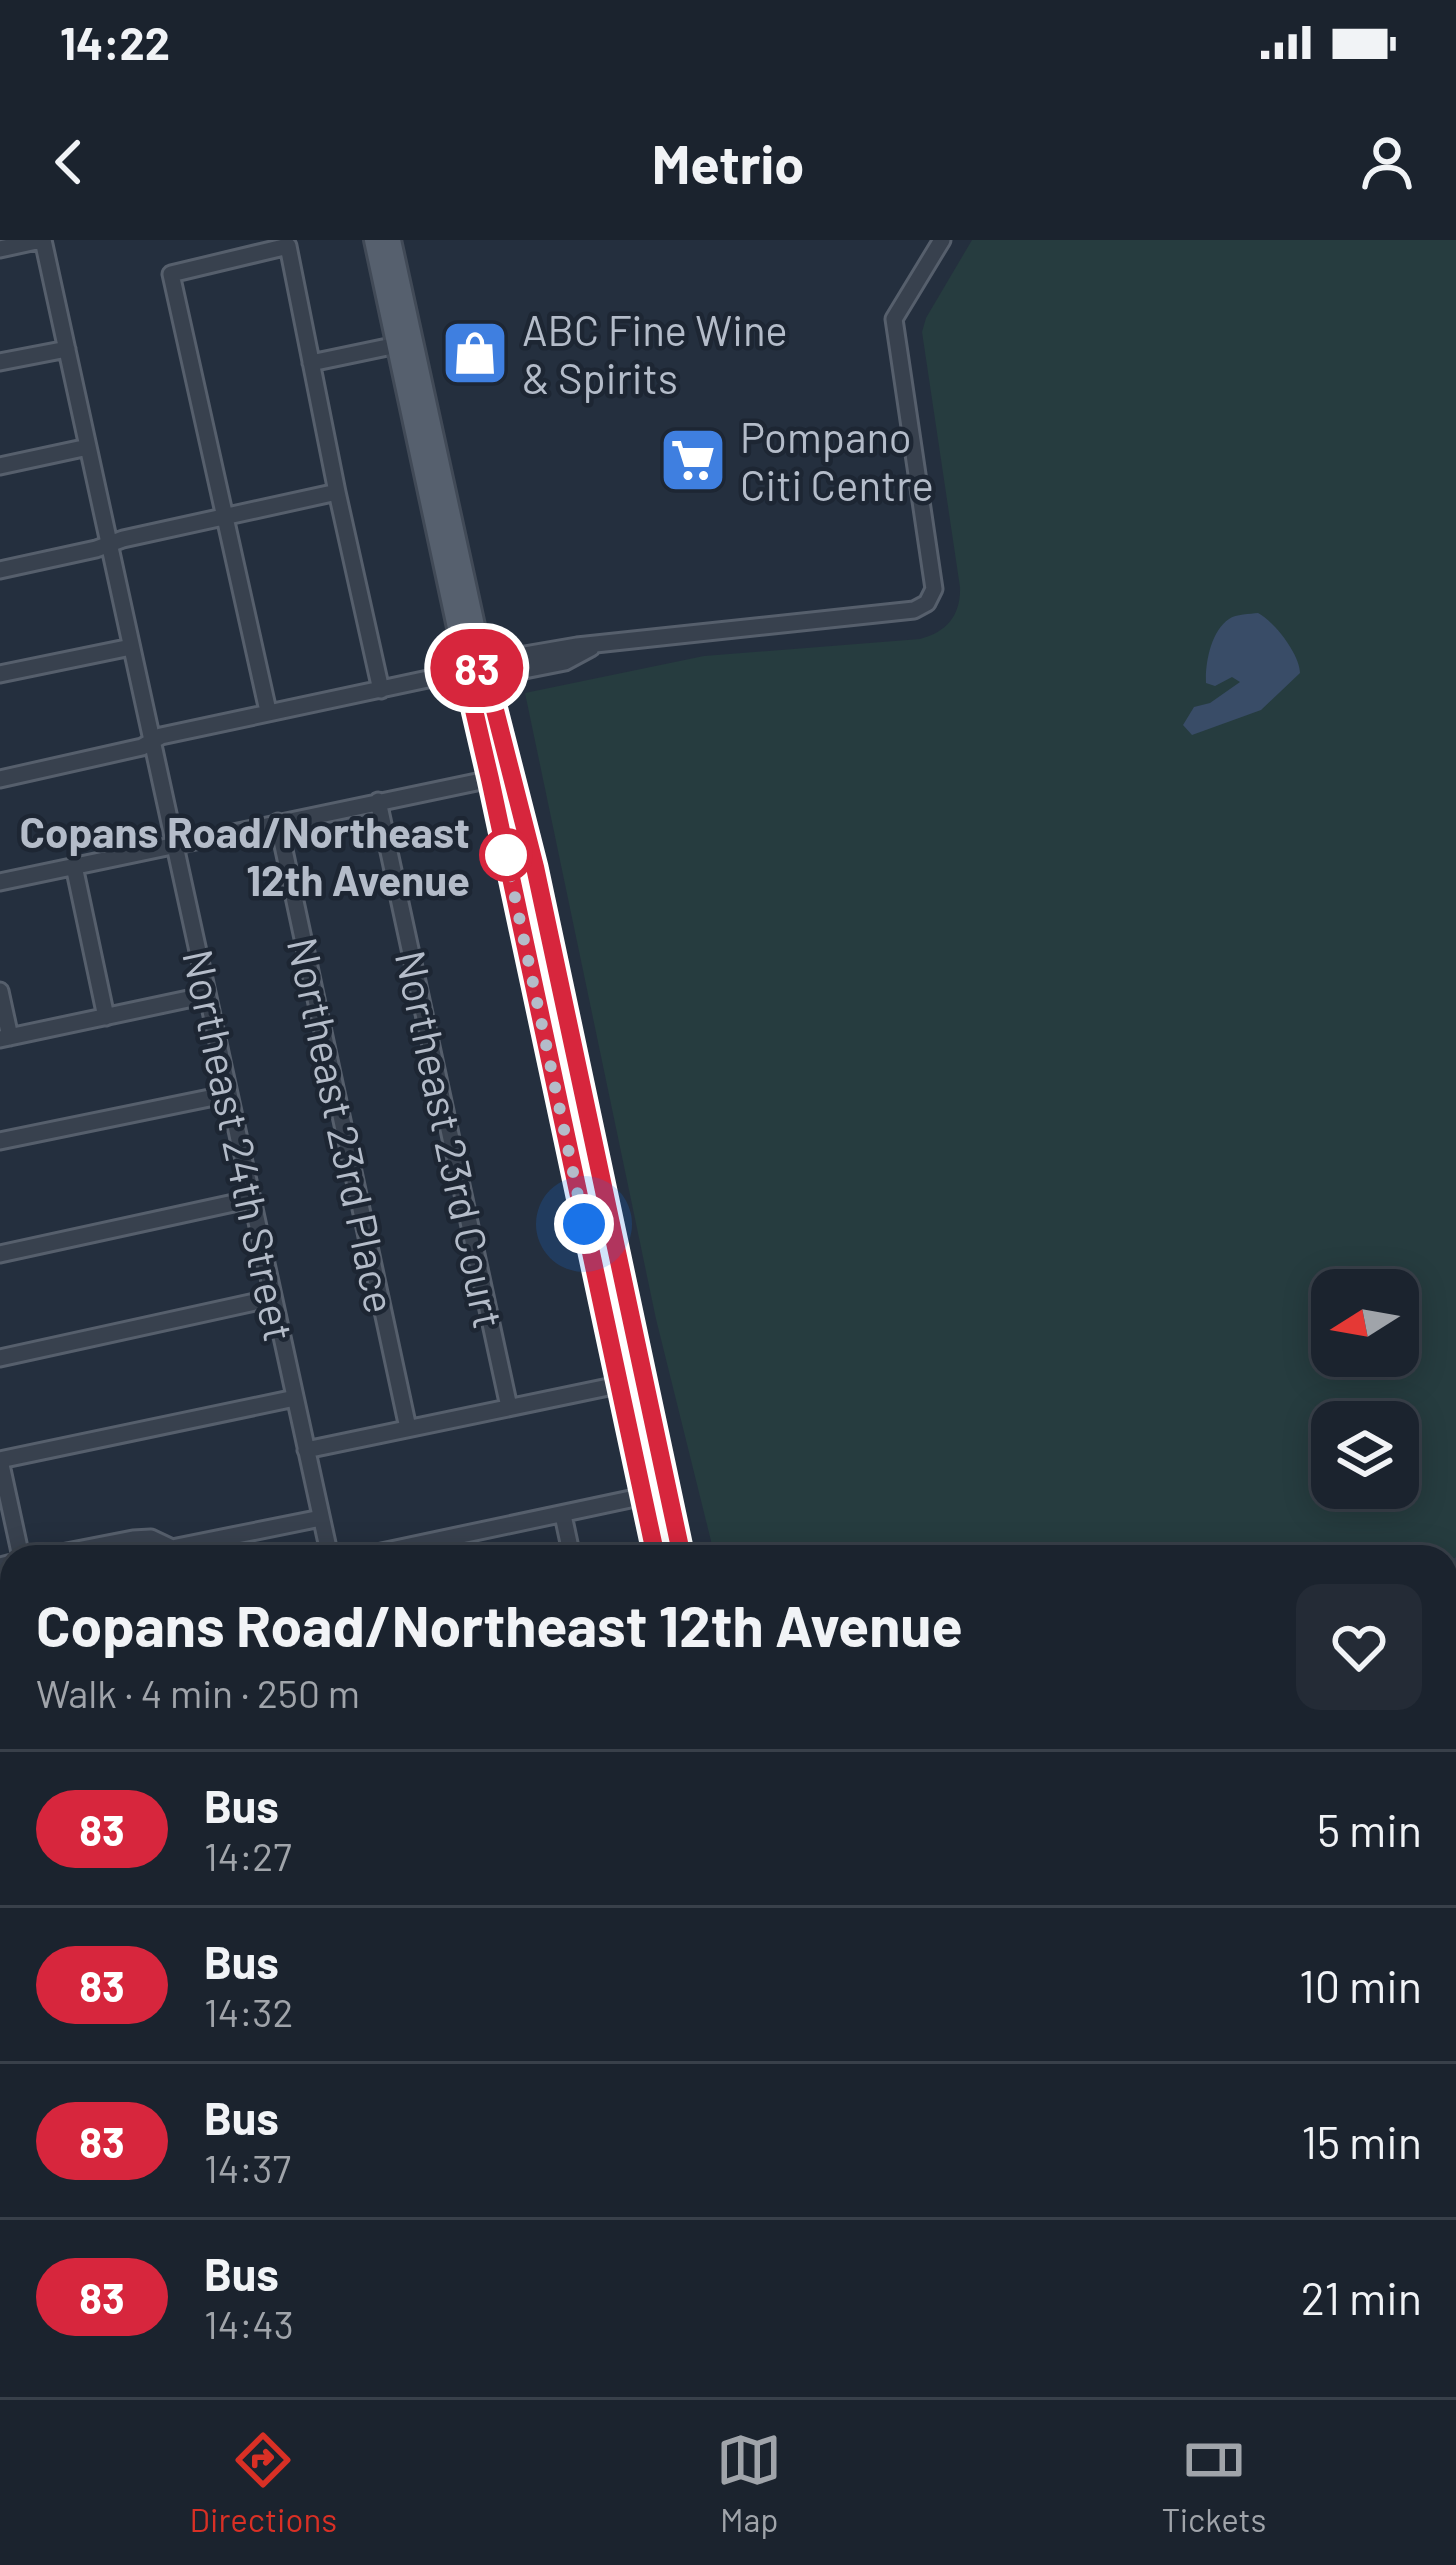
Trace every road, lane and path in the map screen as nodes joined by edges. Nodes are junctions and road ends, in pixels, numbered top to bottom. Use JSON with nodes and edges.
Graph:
{"nodes":[{"id":1,"x":42,"y":240,"type":"edge"},
{"id":2,"x":374,"y":240,"type":"edge"},
{"id":3,"x":391,"y":240,"type":"edge"},
{"id":4,"x":942,"y":240,"type":"edge"},
{"id":5,"x":0,"y":249,"type":"edge"},
{"id":6,"x":404,"y":340,"type":"junction"},
{"id":7,"x":67,"y":349,"type":"junction"},
{"id":8,"x":0,"y":362,"type":"edge"},
{"id":9,"x":311,"y":363,"type":"junction"},
{"id":10,"x":88,"y":447,"type":"junction"},
{"id":11,"x":0,"y":466,"type":"edge"},
{"id":12,"x":337,"y":492,"type":"junction"},
{"id":13,"x":225,"y":517,"type":"junction"},
{"id":14,"x":109,"y":545,"type":"junction"},
{"id":15,"x":0,"y":570,"type":"edge"},
{"id":16,"x":131,"y":646,"type":"junction"},
{"id":17,"x":474,"y":669,"type":"junction"},
{"id":18,"x":0,"y":674,"type":"edge"},
{"id":19,"x":381,"y":690,"type":"junction"},
{"id":20,"x":268,"y":711,"type":"junction"},
{"id":21,"x":152,"y":740,"type":"junction"},
{"id":22,"x":0,"y":779,"type":"edge"},
{"id":23,"x":490,"y":779,"type":"junction"},
{"id":24,"x":378,"y":801,"type":"junction"},
{"id":25,"x":278,"y":822,"type":"junction"},
{"id":26,"x":174,"y":844,"type":"junction"},
{"id":27,"x":74,"y":866,"type":"junction"},
{"id":28,"x":0,"y":882,"type":"edge"},
{"id":29,"x":0,"y":991,"type":"edge"},
{"id":30,"x":207,"y":995,"type":"junction"},
{"id":31,"x":106,"y":1017,"type":"junction"},
{"id":32,"x":5,"y":1038,"type":"edge"},
{"id":33,"x":229,"y":1094,"type":"junction"},
{"id":34,"x":0,"y":1142,"type":"edge"},
{"id":35,"x":252,"y":1199,"type":"junction"},
{"id":36,"x":0,"y":1254,"type":"edge"},
{"id":37,"x":273,"y":1298,"type":"junction"},
{"id":38,"x":0,"y":1358,"type":"edge"},
{"id":39,"x":618,"y":1385,"type":"junction"},
{"id":40,"x":295,"y":1398,"type":"junction"},
{"id":41,"x":509,"y":1406,"type":"junction"},
{"id":42,"x":408,"y":1428,"type":"junction"},
{"id":43,"x":306,"y":1450,"type":"junction"},
{"id":44,"x":0,"y":1460,"type":"edge"},
{"id":45,"x":668,"y":1491,"type":"junction"},
{"id":46,"x":643,"y":1497,"type":"junction"},
{"id":47,"x":563,"y":1515,"type":"junction"},
{"id":48,"x":321,"y":1518,"type":"junction"},
{"id":49,"x":449,"y":1538,"type":"junction"},
{"id":50,"x":18,"y":1545,"type":"edge"},
{"id":51,"x":102,"y":1545,"type":"edge"},
{"id":52,"x":162,"y":1545,"type":"edge"},
{"id":53,"x":203,"y":1545,"type":"edge"},
{"id":54,"x":327,"y":1545,"type":"edge"},
{"id":55,"x":415,"y":1545,"type":"edge"},
{"id":56,"x":450,"y":1545,"type":"edge"},
{"id":57,"x":569,"y":1545,"type":"edge"},
{"id":58,"x":653,"y":1545,"type":"edge"},
{"id":59,"x":679,"y":1545,"type":"edge"}],
"edges":[{"from":1,"to":5,"type":"street"},
{"from":1,"to":7,"type":"street","name":"Northeast 24th Street"},
{"from":2,"to":6,"type":"main road"},
{"from":3,"to":6,"type":"main road"},
{"from":4,"to":17,"type":"street"},
{"from":6,"to":9,"type":"street"},
{"from":6,"to":17,"type":"main road"},
{"from":6,"to":17,"type":"main road"},
{"from":7,"to":8,"type":"street"},
{"from":7,"to":10,"type":"street","name":"Northeast 24th Street"},
{"from":9,"to":12,"type":"street"},
{"from":9,"to":13,"type":"street"},
{"from":10,"to":11,"type":"street"},
{"from":10,"to":14,"type":"street","name":"Northeast 24th Street"},
{"from":12,"to":13,"type":"street"},
{"from":12,"to":19,"type":"street"},
{"from":13,"to":14,"type":"street"},
{"from":13,"to":20,"type":"street"},
{"from":14,"to":15,"type":"street"},
{"from":14,"to":16,"type":"street","name":"Northeast 24th Street"},
{"from":16,"to":18,"type":"street"},
{"from":16,"to":21,"type":"street","name":"Northeast 24th Street"},
{"from":17,"to":19,"type":"street"},
{"from":17,"to":23,"type":"main road"},
{"from":17,"to":45,"type":"main road"},
{"from":19,"to":20,"type":"street"},
{"from":20,"to":21,"type":"street"},
{"from":21,"to":22,"type":"street"},
{"from":21,"to":26,"type":"street","name":"Northeast 24th Street"},
{"from":23,"to":24,"type":"street"},
{"from":23,"to":39,"type":"main road"},
{"from":24,"to":25,"type":"street"},
{"from":24,"to":41,"type":"street","name":"Northeast 23rd Court"},
{"from":25,"to":26,"type":"street"},
{"from":25,"to":42,"type":"street","name":"Northeast 23rd Place"},
{"from":26,"to":27,"type":"street"},
{"from":26,"to":30,"type":"street","name":"Northeast 24th Street"},
{"from":27,"to":28,"type":"street"},
{"from":27,"to":31,"type":"street"},
{"from":29,"to":32,"type":"street"},
{"from":30,"to":31,"type":"street"},
{"from":30,"to":33,"type":"street","name":"Northeast 24th Street"},
{"from":31,"to":32,"type":"street"},
{"from":33,"to":34,"type":"street"},
{"from":33,"to":35,"type":"street","name":"Northeast 24th Street"},
{"from":35,"to":36,"type":"street"},
{"from":35,"to":37,"type":"street","name":"Northeast 24th Street"},
{"from":37,"to":38,"type":"street"},
{"from":37,"to":40,"type":"street","name":"Northeast 24th Street"},
{"from":39,"to":41,"type":"street"},
{"from":39,"to":46,"type":"main road"},
{"from":40,"to":43,"type":"street","name":"Northeast 24th Street"},
{"from":40,"to":44,"type":"street"},
{"from":41,"to":42,"type":"street"},
{"from":42,"to":43,"type":"street"},
{"from":43,"to":48,"type":"street","name":"Northeast 24th Street"},
{"from":44,"to":50,"type":"street"},
{"from":45,"to":46,"type":"street"},
{"from":45,"to":59,"type":"main road"},
{"from":46,"to":47,"type":"street"},
{"from":46,"to":58,"type":"main road"},
{"from":47,"to":49,"type":"street"},
{"from":47,"to":57,"type":"street"},
{"from":48,"to":53,"type":"street"},
{"from":48,"to":54,"type":"street","name":"Northeast 24th Street"},
{"from":49,"to":55,"type":"street"},
{"from":49,"to":56,"type":"street"},
{"from":51,"to":52,"type":"street"}]}
